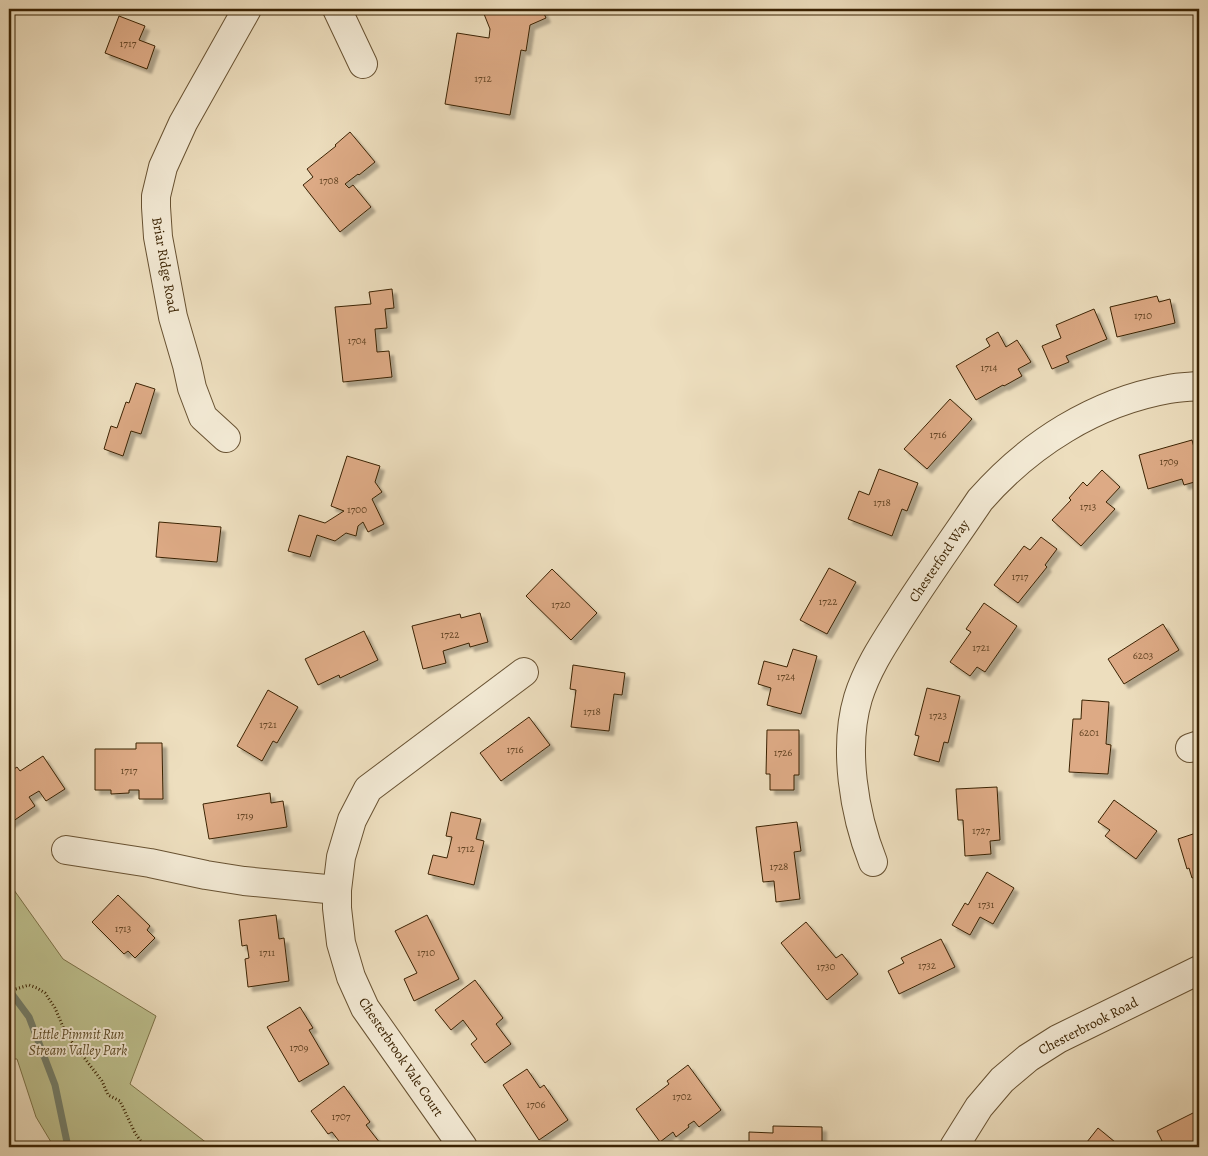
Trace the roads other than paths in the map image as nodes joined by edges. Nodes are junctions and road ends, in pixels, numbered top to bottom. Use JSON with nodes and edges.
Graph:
{"nodes":[{"id":1,"x":247,"y":9,"type":"edge"},
{"id":2,"x":337,"y":9,"type":"edge"},
{"id":3,"x":364,"y":64,"type":"dead end"},
{"id":4,"x":1199,"y":386,"type":"edge"},
{"id":5,"x":226,"y":438,"type":"dead end"},
{"id":6,"x":524,"y":672,"type":"dead end"},
{"id":7,"x":66,"y":850,"type":"dead end"},
{"id":8,"x":873,"y":862,"type":"dead end"},
{"id":9,"x":337,"y":890,"type":"junction"},
{"id":10,"x":1199,"y":970,"type":"edge"},
{"id":11,"x":463,"y":1147,"type":"edge"},
{"id":12,"x":954,"y":1147,"type":"edge"}],
"edges":[{"from":1,"to":5,"type":"street","name":"Briar Ridge Road"},
{"from":2,"to":3,"type":"street"},
{"from":4,"to":8,"type":"street","name":"Chesterford Way"},
{"from":6,"to":9,"type":"street","name":"Chesterbrook Vale Court"},
{"from":7,"to":9,"type":"street"},
{"from":9,"to":11,"type":"street","name":"Chesterbrook Vale Court"},
{"from":10,"to":12,"type":"street","name":"Chesterbrook Road"}]}
